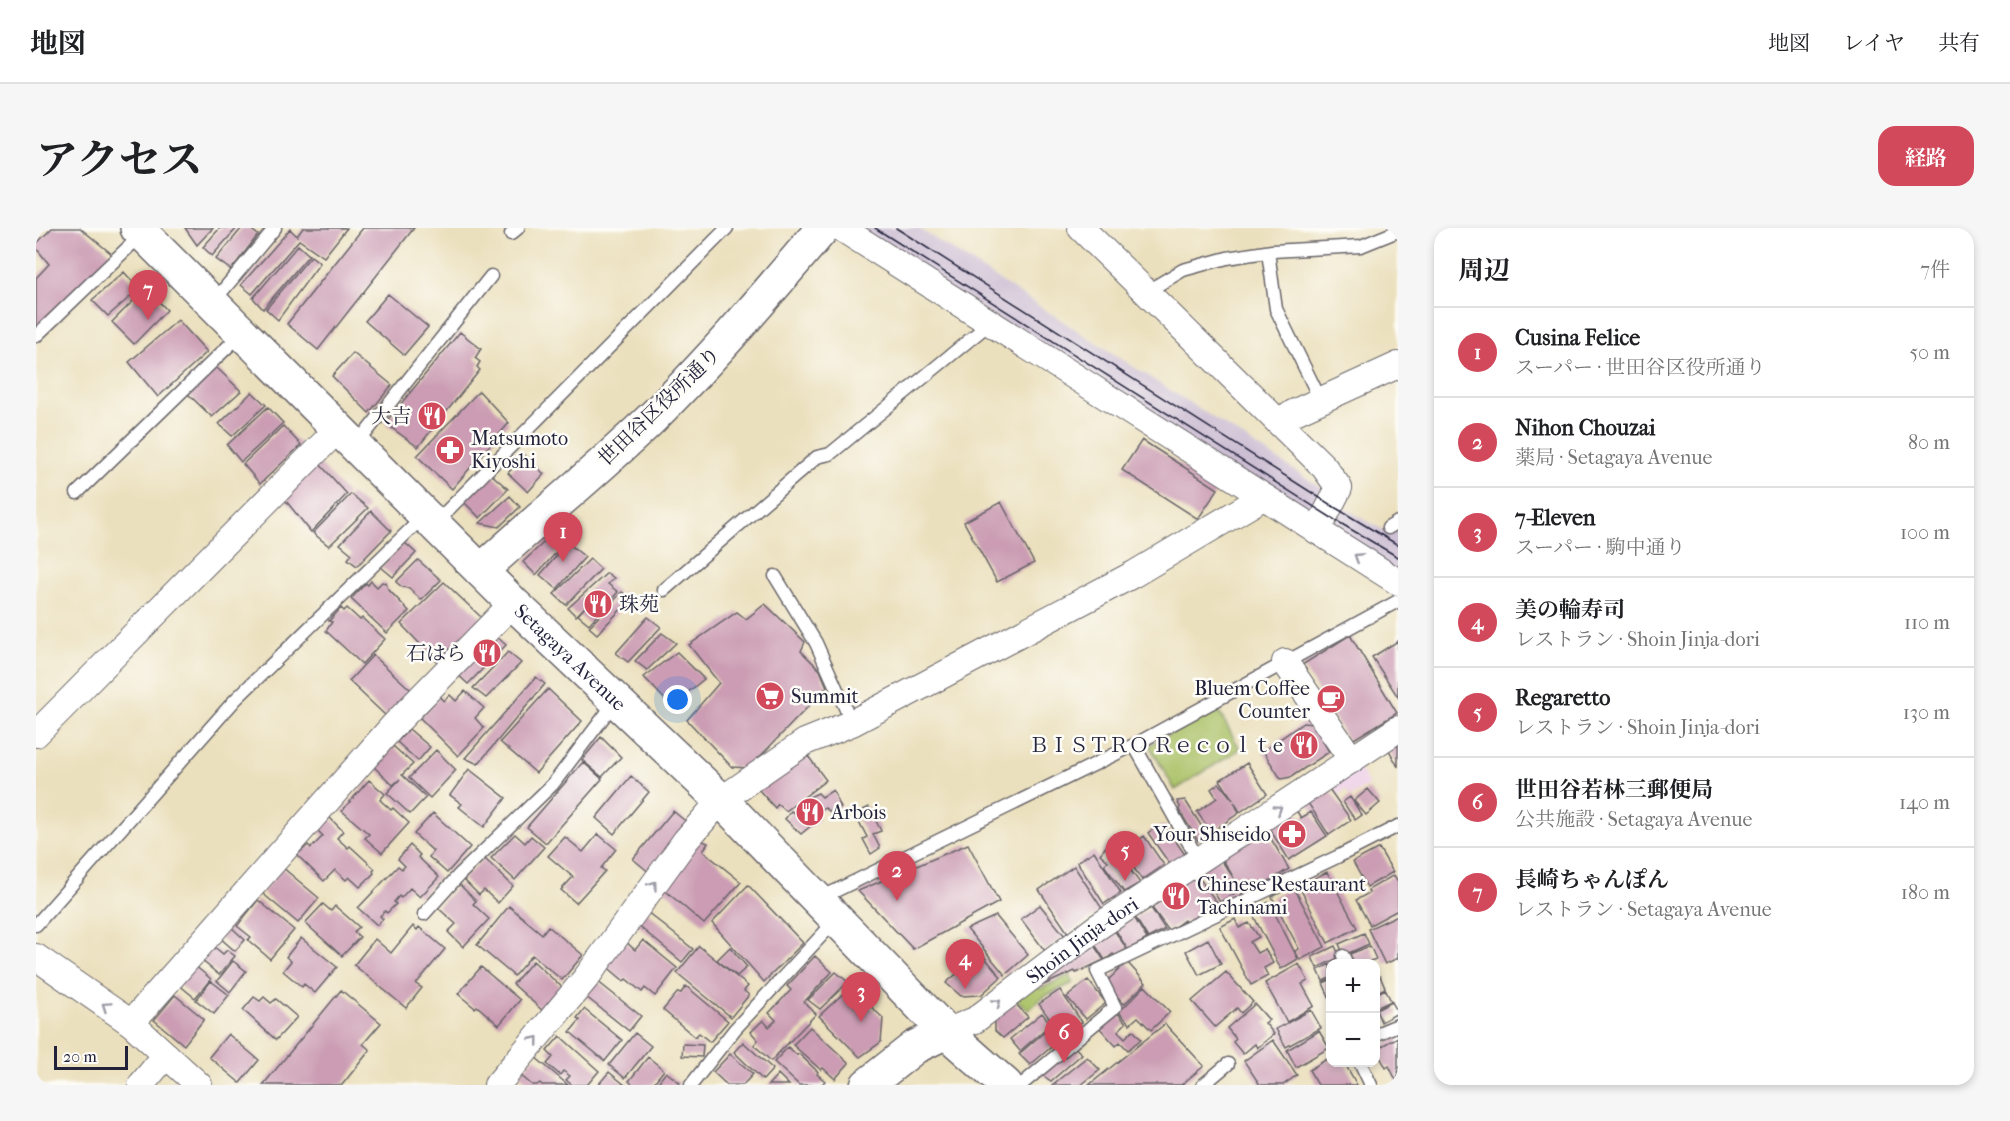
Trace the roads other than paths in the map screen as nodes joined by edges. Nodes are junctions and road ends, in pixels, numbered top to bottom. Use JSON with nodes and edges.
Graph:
{"nodes":[{"id":1,"x":275,"y":228,"type":"edge"},
{"id":2,"x":727,"y":228,"type":"edge"},
{"id":3,"x":824,"y":228,"type":"edge"},
{"id":4,"x":841,"y":228,"type":"edge"},
{"id":5,"x":1081,"y":228,"type":"edge"},
{"id":6,"x":140,"y":231,"type":"edge"},
{"id":7,"x":1398,"y":231,"type":"edge"},
{"id":8,"x":1268,"y":252,"type":"junction"},
{"id":9,"x":491,"y":276,"type":"dead end"},
{"id":10,"x":1146,"y":292,"type":"junction"},
{"id":11,"x":212,"y":303,"type":"junction"},
{"id":12,"x":990,"y":323,"type":"junction"},
{"id":13,"x":241,"y":334,"type":"junction"},
{"id":14,"x":36,"y":336,"type":"edge"},
{"id":15,"x":1398,"y":365,"type":"edge"},
{"id":16,"x":1321,"y":401,"type":"junction"},
{"id":17,"x":1280,"y":423,"type":"junction"},
{"id":18,"x":347,"y":437,"type":"junction"},
{"id":19,"x":77,"y":493,"type":"dead end"},
{"id":20,"x":1259,"y":495,"type":"junction"},
{"id":21,"x":429,"y":520,"type":"junction"},
{"id":22,"x":1317,"y":531,"type":"junction"},
{"id":23,"x":481,"y":571,"type":"junction"},
{"id":24,"x":776,"y":576,"type":"dead end"},
{"id":25,"x":1398,"y":582,"type":"edge"},
{"id":26,"x":664,"y":590,"type":"dead end"},
{"id":27,"x":1398,"y":601,"type":"edge"},
{"id":28,"x":513,"y":603,"type":"junction"},
{"id":29,"x":1285,"y":662,"type":"junction"},
{"id":30,"x":616,"y":701,"type":"junction"},
{"id":31,"x":852,"y":723,"type":"junction"},
{"id":32,"x":1398,"y":729,"type":"edge"},
{"id":33,"x":36,"y":734,"type":"edge"},
{"id":34,"x":1134,"y":745,"type":"junction"},
{"id":35,"x":1352,"y":760,"type":"junction"},
{"id":36,"x":721,"y":800,"type":"junction"},
{"id":37,"x":1398,"y":825,"type":"edge"},
{"id":38,"x":1199,"y":861,"type":"junction"},
{"id":39,"x":829,"y":911,"type":"junction"},
{"id":40,"x":424,"y":914,"type":"dead end"},
{"id":41,"x":36,"y":925,"type":"edge"},
{"id":42,"x":39,"y":965,"type":"edge"},
{"id":43,"x":131,"y":1023,"type":"junction"},
{"id":44,"x":1398,"y":1025,"type":"edge"},
{"id":45,"x":1380,"y":1030,"type":"edge"},
{"id":46,"x":946,"y":1032,"type":"junction"},
{"id":47,"x":166,"y":1055,"type":"junction"},
{"id":48,"x":1228,"y":1064,"type":"dead end"},
{"id":49,"x":1362,"y":1067,"type":"edge"},
{"id":50,"x":141,"y":1085,"type":"edge"},
{"id":51,"x":198,"y":1085,"type":"edge"},
{"id":52,"x":497,"y":1085,"type":"edge"},
{"id":53,"x":691,"y":1085,"type":"edge"},
{"id":54,"x":867,"y":1085,"type":"edge"},
{"id":55,"x":1006,"y":1085,"type":"edge"},
{"id":56,"x":1021,"y":1085,"type":"edge"},
{"id":57,"x":1203,"y":1085,"type":"edge"},
{"id":58,"x":1371,"y":1085,"type":"edge"}],
"edges":[{"from":1,"to":11,"type":"lane"},
{"from":2,"to":21,"type":"lane"},
{"from":3,"to":23,"type":"main road","name":"世田谷区役所通り"},
{"from":4,"to":12,"type":"street"},
{"from":5,"to":10,"type":"street"},
{"from":6,"to":11,"type":"main road","name":"Setagaya Avenue"},
{"from":6,"to":14,"type":"lane"},
{"from":7,"to":8,"type":"lane"},
{"from":8,"to":10,"type":"lane"},
{"from":8,"to":16,"type":"lane"},
{"from":9,"to":18,"type":"lane"},
{"from":10,"to":17,"type":"street"},
{"from":11,"to":13,"type":"main road","name":"Setagaya Avenue"},
{"from":12,"to":20,"type":"street"},
{"from":12,"to":26,"type":"lane"},
{"from":13,"to":18,"type":"main road","name":"Setagaya Avenue"},
{"from":13,"to":19,"type":"lane"},
{"from":15,"to":16,"type":"street"},
{"from":16,"to":17,"type":"street"},
{"from":17,"to":22,"type":"street"},
{"from":18,"to":21,"type":"main road","name":"Setagaya Avenue"},
{"from":18,"to":33,"type":"street"},
{"from":20,"to":22,"type":"street"},
{"from":20,"to":31,"type":"street"},
{"from":21,"to":23,"type":"main road","name":"Setagaya Avenue"},
{"from":21,"to":41,"type":"lane"},
{"from":25,"to":22,"type":"street","one_way":true},
{"from":23,"to":28,"type":"main road","name":"Setagaya Avenue"},
{"from":24,"to":31,"type":"lane"},
{"from":27,"to":29,"type":"lane"},
{"from":28,"to":30,"type":"main road","name":"Setagaya Avenue"},
{"from":28,"to":43,"type":"street"},
{"from":29,"to":34,"type":"lane"},
{"from":29,"to":35,"type":"street"},
{"from":30,"to":36,"type":"main road","name":"Setagaya Avenue"},
{"from":30,"to":40,"type":"lane"},
{"from":31,"to":36,"type":"street"},
{"from":32,"to":35,"type":"street","name":"Shoin Jinja-dori"},
{"from":34,"to":38,"type":"lane"},
{"from":34,"to":39,"type":"lane"},
{"from":38,"to":35,"type":"street","name":"Shoin Jinja-dori","one_way":true},
{"from":36,"to":39,"type":"main road","name":"Setagaya Avenue"},
{"from":52,"to":36,"type":"street","one_way":true},
{"from":37,"to":56,"type":"lane"},
{"from":46,"to":38,"type":"street","name":"Shoin Jinja-dori","one_way":true},
{"from":39,"to":46,"type":"main road","name":"Setagaya Avenue"},
{"from":39,"to":53,"type":"lane"},
{"from":43,"to":42,"type":"street","one_way":true},
{"from":43,"to":47,"type":"street"},
{"from":44,"to":45,"type":"lane"},
{"from":46,"to":54,"type":"main road"},
{"from":46,"to":55,"type":"main road","name":"Setagaya Avenue"},
{"from":47,"to":50,"type":"street"},
{"from":47,"to":51,"type":"street"},
{"from":48,"to":57,"type":"lane"},
{"from":49,"to":58,"type":"lane"}]}
